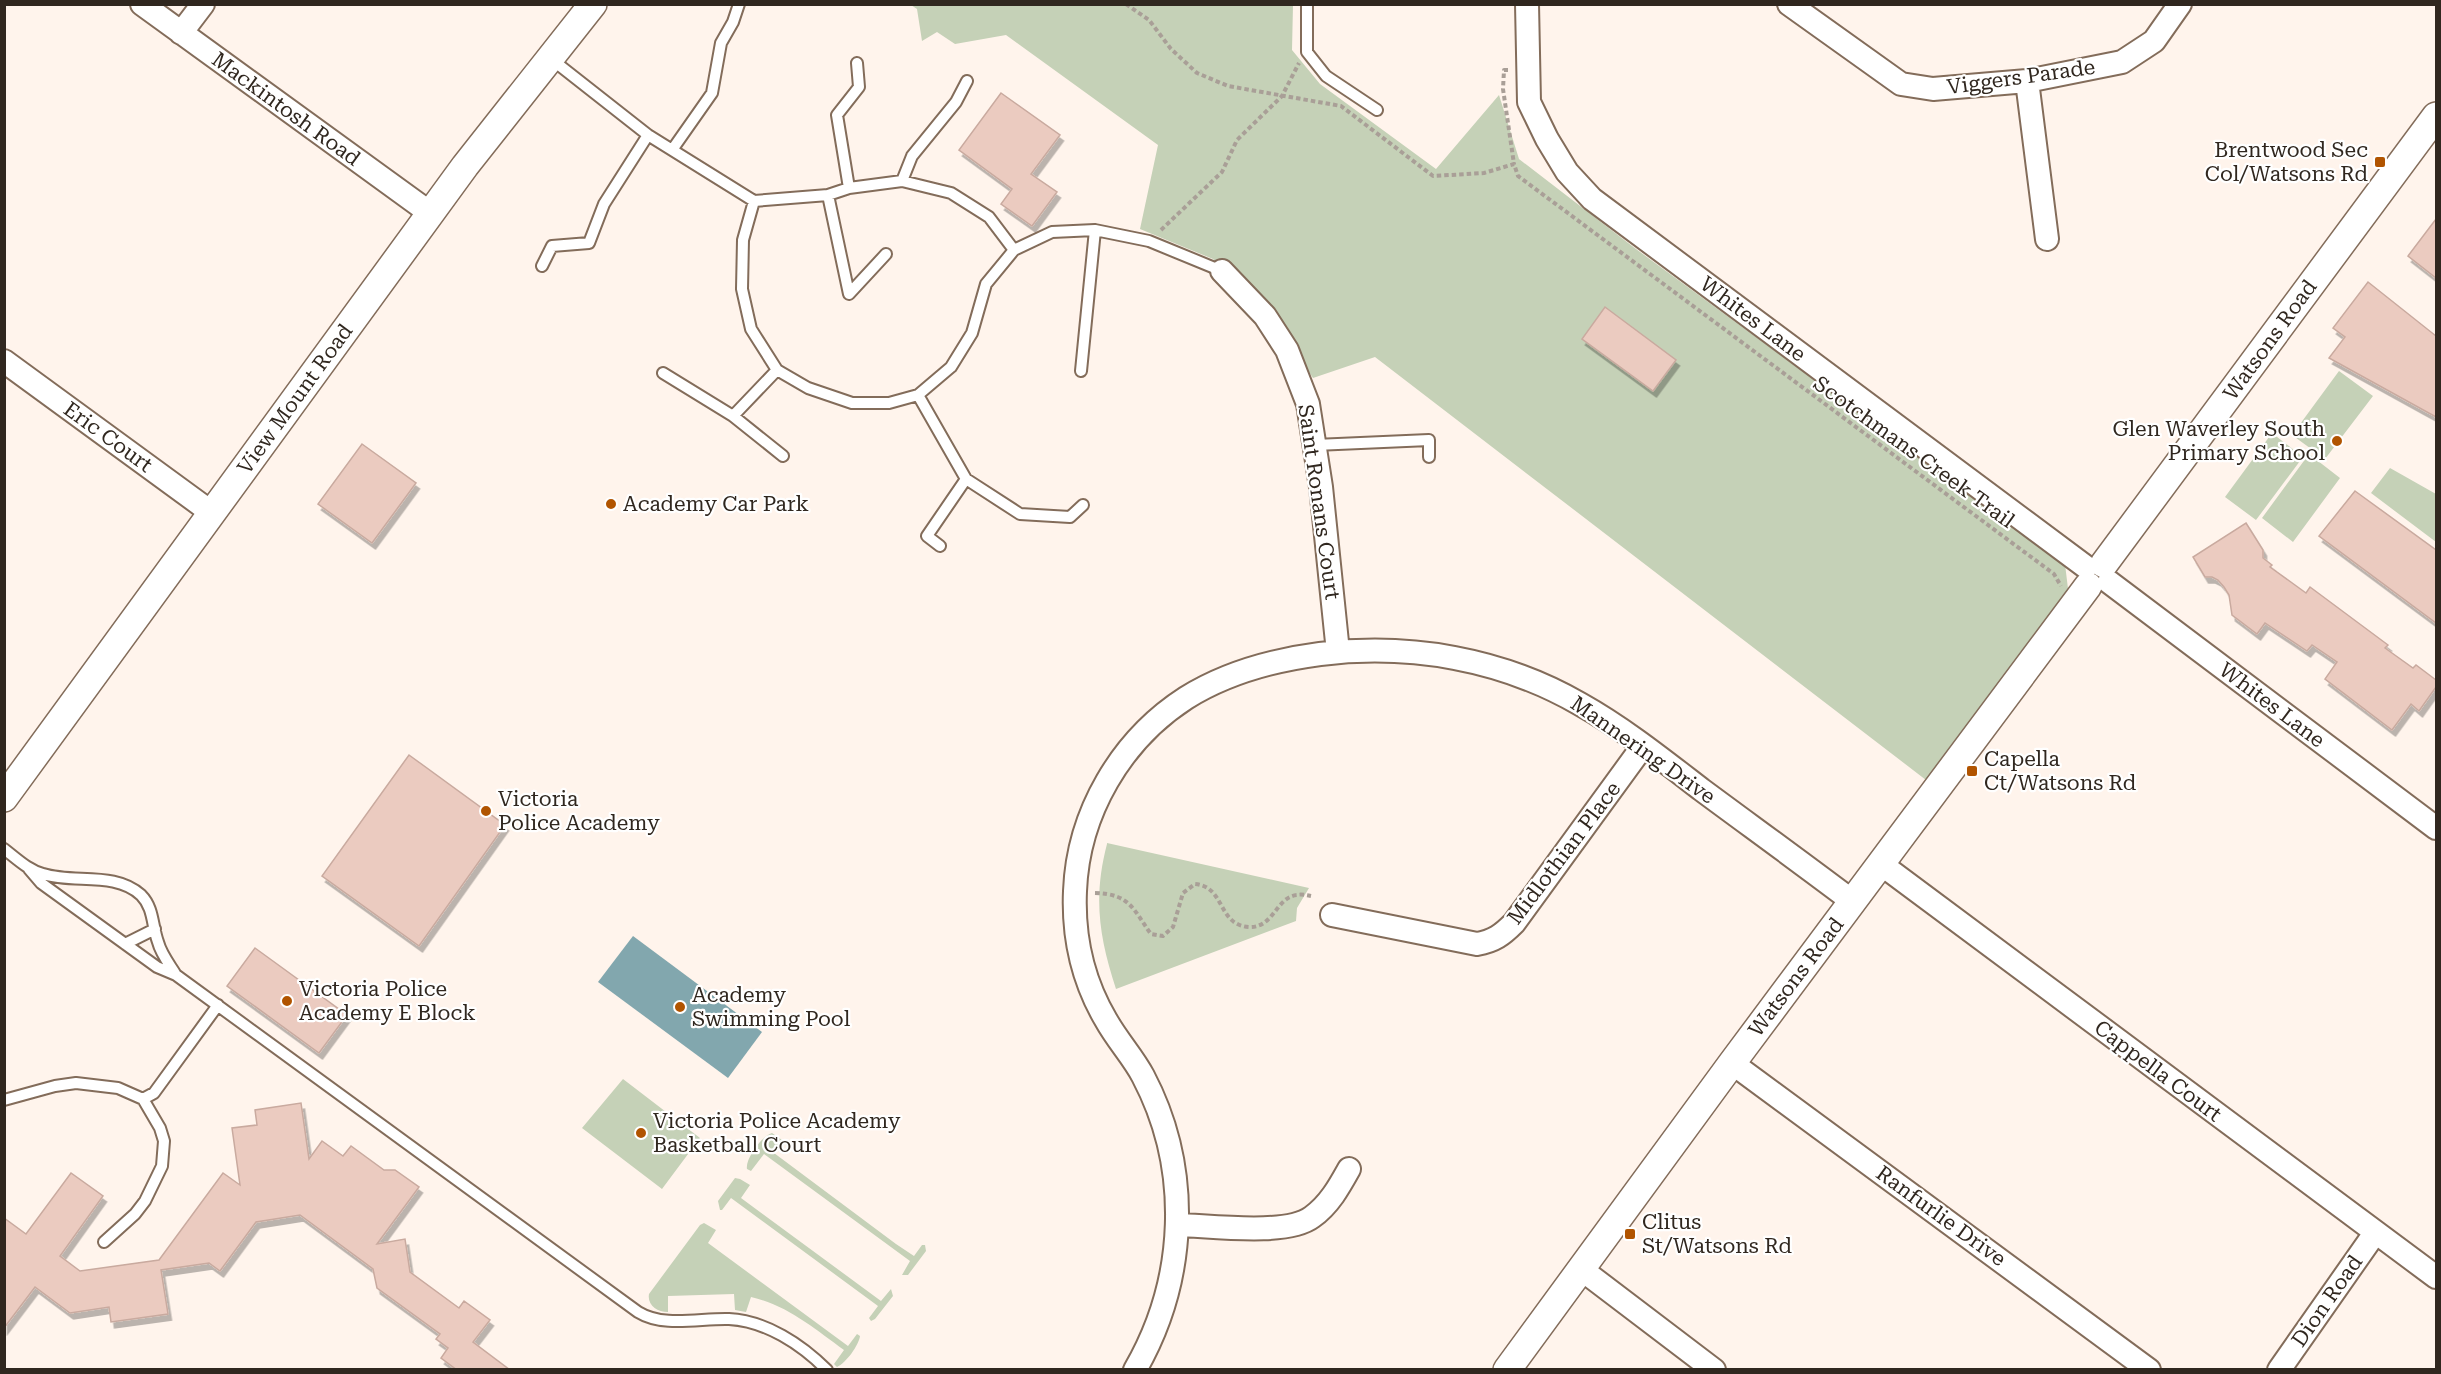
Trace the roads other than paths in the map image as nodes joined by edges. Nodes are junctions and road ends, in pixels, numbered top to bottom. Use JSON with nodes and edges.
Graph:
{"nodes":[{"id":1,"x":142,"y":4,"type":"edge"},
{"id":2,"x":203,"y":4,"type":"edge"},
{"id":3,"x":593,"y":4,"type":"edge"},
{"id":4,"x":740,"y":4,"type":"edge"},
{"id":5,"x":1307,"y":4,"type":"edge"},
{"id":6,"x":1527,"y":4,"type":"edge"},
{"id":7,"x":1789,"y":4,"type":"edge"},
{"id":8,"x":2180,"y":4,"type":"edge"},
{"id":9,"x":182,"y":33,"type":"junction"},
{"id":10,"x":550,"y":58,"type":"junction"},
{"id":11,"x":857,"y":63,"type":"dead end"},
{"id":12,"x":967,"y":81,"type":"dead end"},
{"id":13,"x":2027,"y":81,"type":"junction"},
{"id":14,"x":1377,"y":110,"type":"dead end"},
{"id":15,"x":2436,"y":116,"type":"edge"},
{"id":16,"x":648,"y":135,"type":"junction"},
{"id":17,"x":672,"y":150,"type":"junction"},
{"id":18,"x":902,"y":181,"type":"junction"},
{"id":19,"x":849,"y":188,"type":"junction"},
{"id":20,"x":828,"y":195,"type":"junction"},
{"id":21,"x":754,"y":201,"type":"junction"},
{"id":22,"x":430,"y":213,"type":"junction"},
{"id":23,"x":1095,"y":230,"type":"junction"},
{"id":24,"x":2047,"y":239,"type":"dead end"},
{"id":25,"x":1014,"y":250,"type":"junction"},
{"id":26,"x":885,"y":254,"type":"dead end"},
{"id":27,"x":542,"y":266,"type":"dead end"},
{"id":28,"x":1222,"y":271,"type":"joint"},
{"id":29,"x":4,"y":362,"type":"edge"},
{"id":30,"x":777,"y":370,"type":"junction"},
{"id":31,"x":1081,"y":371,"type":"dead end"},
{"id":32,"x":663,"y":373,"type":"dead end"},
{"id":33,"x":918,"y":395,"type":"junction"},
{"id":34,"x":733,"y":416,"type":"junction"},
{"id":35,"x":1314,"y":445,"type":"junction"},
{"id":36,"x":783,"y":456,"type":"dead end"},
{"id":37,"x":1429,"y":457,"type":"dead end"},
{"id":38,"x":966,"y":479,"type":"junction"},
{"id":39,"x":1083,"y":505,"type":"dead end"},
{"id":40,"x":212,"y":513,"type":"junction"},
{"id":41,"x":940,"y":546,"type":"dead end"},
{"id":42,"x":2093,"y":580,"type":"junction"},
{"id":43,"x":1338,"y":652,"type":"junction"},
{"id":44,"x":1643,"y":746,"type":"junction"},
{"id":45,"x":9,"y":782,"type":"edge"},
{"id":46,"x":2436,"y":828,"type":"edge"},
{"id":47,"x":4,"y":849,"type":"edge"},
{"id":48,"x":1881,"y":864,"type":"junction"},
{"id":49,"x":29,"y":869,"type":"junction"},
{"id":50,"x":1852,"y":901,"type":"junction"},
{"id":51,"x":1332,"y":915,"type":"dead end"},
{"id":52,"x":154,"y":929,"type":"junction"},
{"id":53,"x":125,"y":944,"type":"junction"},
{"id":54,"x":176,"y":975,"type":"junction"},
{"id":55,"x":218,"y":1005,"type":"junction"},
{"id":56,"x":1732,"y":1063,"type":"junction"},
{"id":57,"x":143,"y":1099,"type":"junction"},
{"id":58,"x":4,"y":1100,"type":"edge"},
{"id":59,"x":1349,"y":1169,"type":"dead end"},
{"id":60,"x":1179,"y":1225,"type":"junction"},
{"id":61,"x":2375,"y":1233,"type":"junction"},
{"id":62,"x":104,"y":1242,"type":"dead end"},
{"id":63,"x":1581,"y":1269,"type":"junction"},
{"id":64,"x":2436,"y":1278,"type":"edge"},
{"id":65,"x":827,"y":1370,"type":"edge"},
{"id":66,"x":1135,"y":1370,"type":"edge"},
{"id":67,"x":1507,"y":1370,"type":"edge"},
{"id":68,"x":1714,"y":1370,"type":"edge"},
{"id":69,"x":2149,"y":1370,"type":"edge"},
{"id":70,"x":2279,"y":1370,"type":"edge"}],
"edges":[{"from":1,"to":9,"type":"street","name":"Mackintosh Road"},
{"from":2,"to":9,"type":"street"},
{"from":3,"to":10,"type":"street","name":"View Mount Road"},
{"from":4,"to":17,"type":"lane"},
{"from":5,"to":14,"type":"lane"},
{"from":6,"to":42,"type":"street","name":"Whites Lane"},
{"from":7,"to":13,"type":"street","name":"Viggers Parade"},
{"from":8,"to":13,"type":"street","name":"Viggers Parade"},
{"from":9,"to":22,"type":"street","name":"Mackintosh Road"},
{"from":10,"to":16,"type":"lane"},
{"from":10,"to":22,"type":"street","name":"View Mount Road"},
{"from":11,"to":19,"type":"lane"},
{"from":12,"to":18,"type":"lane"},
{"from":13,"to":24,"type":"street"},
{"from":15,"to":42,"type":"street","name":"Watsons Road"},
{"from":16,"to":17,"type":"lane"},
{"from":16,"to":27,"type":"lane"},
{"from":17,"to":21,"type":"lane"},
{"from":18,"to":19,"type":"lane"},
{"from":18,"to":25,"type":"lane"},
{"from":19,"to":20,"type":"lane"},
{"from":20,"to":21,"type":"lane"},
{"from":20,"to":26,"type":"lane"},
{"from":21,"to":30,"type":"lane"},
{"from":22,"to":40,"type":"street","name":"View Mount Road"},
{"from":23,"to":25,"type":"lane"},
{"from":23,"to":28,"type":"lane"},
{"from":23,"to":31,"type":"lane"},
{"from":25,"to":33,"type":"lane"},
{"from":28,"to":35,"type":"street","name":"Saint Ronans Court"},
{"from":29,"to":40,"type":"street","name":"Eric Court"},
{"from":30,"to":33,"type":"lane"},
{"from":30,"to":34,"type":"lane"},
{"from":32,"to":34,"type":"lane"},
{"from":33,"to":38,"type":"lane"},
{"from":34,"to":36,"type":"lane"},
{"from":35,"to":37,"type":"lane"},
{"from":35,"to":43,"type":"street","name":"Saint Ronans Court"},
{"from":38,"to":39,"type":"lane"},
{"from":38,"to":41,"type":"lane"},
{"from":40,"to":45,"type":"street","name":"View Mount Road"},
{"from":42,"to":46,"type":"street","name":"Whites Lane"},
{"from":42,"to":48,"type":"street","name":"Watsons Road"},
{"from":43,"to":44,"type":"street","name":"Mannering Drive"},
{"from":43,"to":60,"type":"street","name":"Mannering Drive"},
{"from":44,"to":50,"type":"street","name":"Mannering Drive"},
{"from":44,"to":51,"type":"street","name":"Midlothian Place"},
{"from":47,"to":49,"type":"lane"},
{"from":48,"to":50,"type":"street","name":"Watsons Road"},
{"from":48,"to":61,"type":"street","name":"Cappella Court"},
{"from":49,"to":52,"type":"lane"},
{"from":49,"to":53,"type":"lane"},
{"from":50,"to":56,"type":"street","name":"Watsons Road"},
{"from":52,"to":53,"type":"lane"},
{"from":52,"to":54,"type":"lane"},
{"from":53,"to":54,"type":"lane"},
{"from":54,"to":55,"type":"lane"},
{"from":55,"to":57,"type":"lane"},
{"from":55,"to":65,"type":"lane"},
{"from":56,"to":63,"type":"street","name":"Watsons Road"},
{"from":56,"to":69,"type":"street","name":"Ranfurlie Drive"},
{"from":57,"to":58,"type":"lane"},
{"from":57,"to":62,"type":"lane"},
{"from":59,"to":60,"type":"street"},
{"from":60,"to":66,"type":"street","name":"Mannering Drive"},
{"from":61,"to":64,"type":"street","name":"Cappella Court"},
{"from":61,"to":70,"type":"street","name":"Dion Road"},
{"from":63,"to":67,"type":"street","name":"Watsons Road"},
{"from":63,"to":68,"type":"street"}]}
